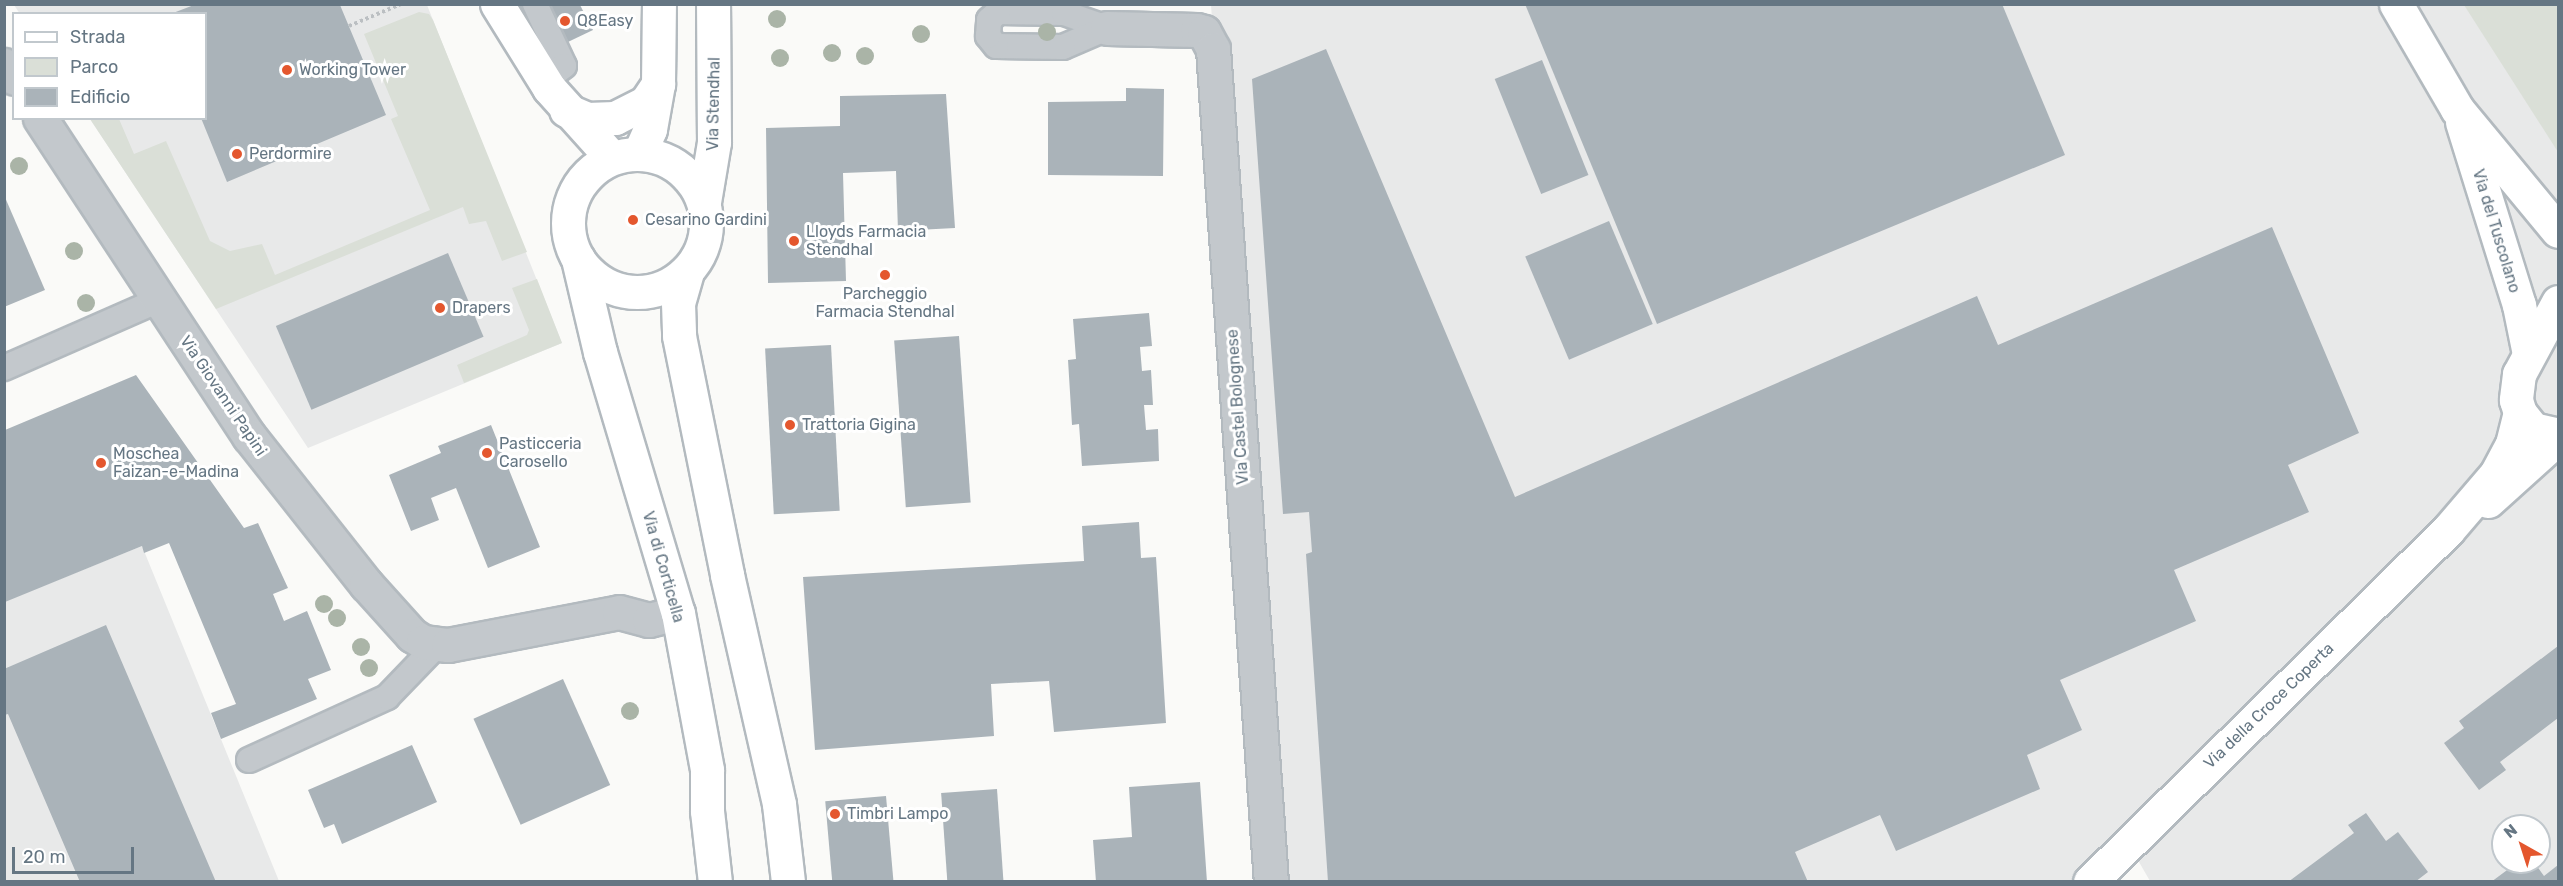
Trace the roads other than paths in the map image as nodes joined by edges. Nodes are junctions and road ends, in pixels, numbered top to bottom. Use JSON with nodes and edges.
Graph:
{"nodes":[{"id":1,"x":535,"y":4,"type":"edge"},
{"id":2,"x":658,"y":4,"type":"edge"},
{"id":3,"x":712,"y":4,"type":"edge"},
{"id":4,"x":2396,"y":4,"type":"edge"},
{"id":5,"x":497,"y":5,"type":"edge"},
{"id":6,"x":1107,"y":28,"type":"dead end"},
{"id":7,"x":544,"y":81,"type":"junction"},
{"id":8,"x":658,"y":84,"type":"junction"},
{"id":9,"x":2457,"y":109,"type":"junction"},
{"id":10,"x":566,"y":110,"type":"junction"},
{"id":11,"x":41,"y":120,"type":"edge"},
{"id":12,"x":626,"y":156,"type":"junction"},
{"id":13,"x":704,"y":202,"type":"junction"},
{"id":14,"x":2559,"y":231,"type":"edge"},
{"id":15,"x":578,"y":259,"type":"junction"},
{"id":16,"x":687,"y":272,"type":"junction"},
{"id":17,"x":159,"y":300,"type":"junction"},
{"id":18,"x":2559,"y":302,"type":"edge"},
{"id":19,"x":2529,"y":354,"type":"junction"},
{"id":20,"x":4,"y":368,"type":"edge"},
{"id":21,"x":2520,"y":413,"type":"junction"},
{"id":22,"x":2559,"y":436,"type":"edge"},
{"id":23,"x":2448,"y":530,"type":"junction"},
{"id":24,"x":678,"y":613,"type":"junction"},
{"id":25,"x":437,"y":645,"type":"junction"},
{"id":26,"x":249,"y":760,"type":"dead end"},
{"id":27,"x":715,"y":882,"type":"edge"},
{"id":28,"x":788,"y":882,"type":"edge"},
{"id":29,"x":1271,"y":882,"type":"edge"},
{"id":30,"x":2090,"y":882,"type":"edge"}],
"edges":[{"from":1,"to":7,"type":"lane"},
{"from":2,"to":8,"type":"main road"},
{"from":3,"to":13,"type":"main road","name":"Via Stendhal"},
{"from":4,"to":9,"type":"main road","name":"Via del Tuscolano"},
{"from":5,"to":7,"type":"main road"},
{"from":6,"to":29,"type":"street","name":"Via Castel Bolognese"},
{"from":7,"to":10,"type":"main road"},
{"from":8,"to":10,"type":"main road"},
{"from":8,"to":12,"type":"main road"},
{"from":9,"to":14,"type":"main road","name":"Via del Tuscolano"},
{"from":9,"to":19,"type":"main road","name":"Via del Tuscolano"},
{"from":10,"to":12,"type":"main road"},
{"from":11,"to":17,"type":"street","name":"Via Giovanni Papini"},
{"from":12,"to":13,"type":"main road"},
{"from":12,"to":15,"type":"main road"},
{"from":13,"to":16,"type":"main road"},
{"from":15,"to":16,"type":"main road"},
{"from":15,"to":24,"type":"main road","name":"Via di Corticella"},
{"from":16,"to":28,"type":"main road"},
{"from":17,"to":20,"type":"lane"},
{"from":17,"to":25,"type":"street","name":"Via Giovanni Papini"},
{"from":18,"to":19,"type":"main road","name":"Via della Croce Coperta"},
{"from":19,"to":21,"type":"main road","name":"Via della Croce Coperta"},
{"from":21,"to":22,"type":"main road","name":"Via della Croce Coperta"},
{"from":21,"to":23,"type":"main road","name":"Via della Croce Coperta"},
{"from":22,"to":23,"type":"main road","name":"Via della Croce Coperta"},
{"from":23,"to":30,"type":"main road","name":"Via della Croce Coperta"},
{"from":24,"to":25,"type":"street"},
{"from":24,"to":27,"type":"main road","name":"Via di Corticella"},
{"from":25,"to":26,"type":"lane"}]}
